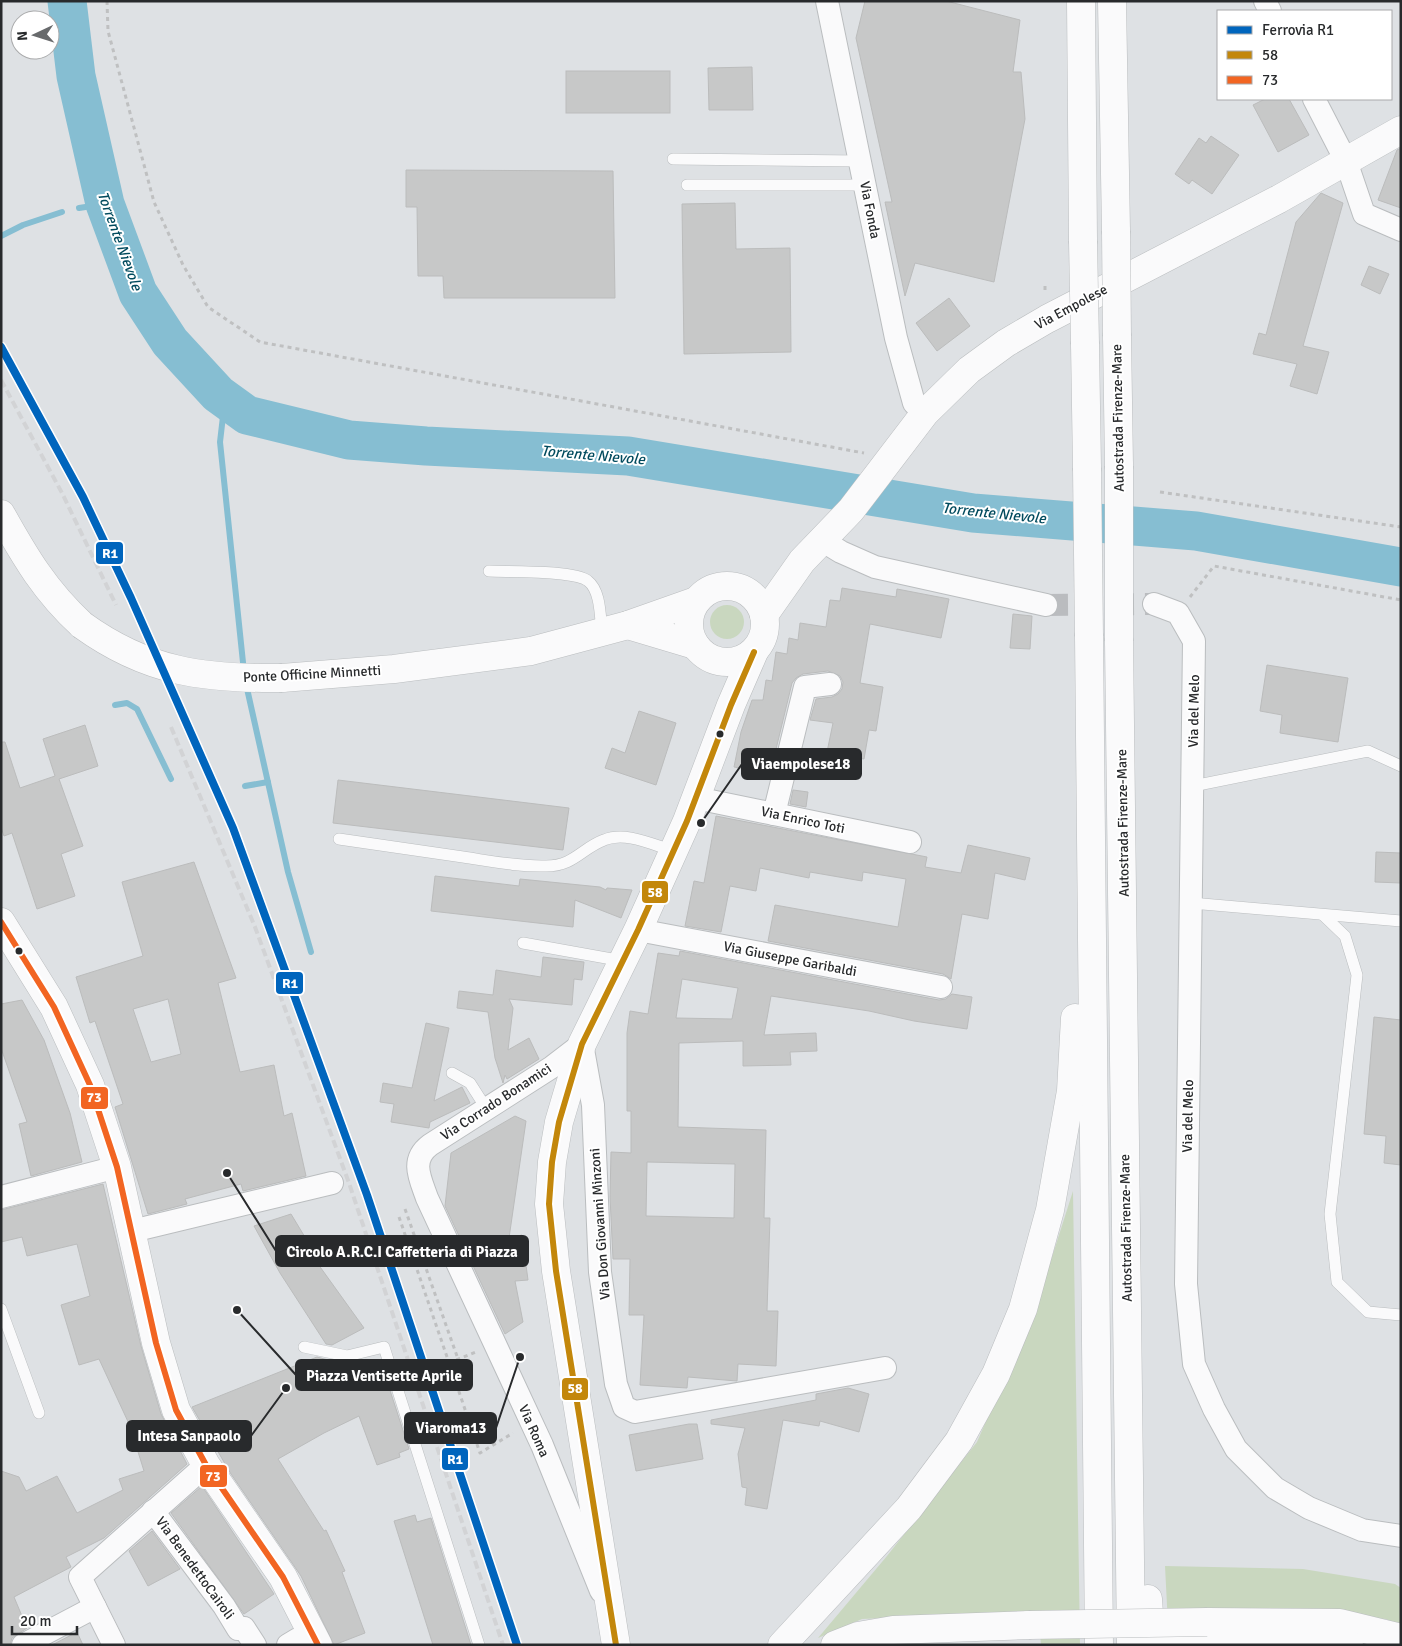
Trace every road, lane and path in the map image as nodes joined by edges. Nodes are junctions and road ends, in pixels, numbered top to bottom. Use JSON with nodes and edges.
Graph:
{"nodes":[{"id":1,"x":107,"y":1,"type":"edge"},
{"id":2,"x":827,"y":1,"type":"edge"},
{"id":3,"x":1081,"y":1,"type":"edge"},
{"id":4,"x":1112,"y":1,"type":"edge"},
{"id":5,"x":1315,"y":100,"type":"edge"},
{"id":6,"x":1401,"y":130,"type":"edge"},
{"id":7,"x":673,"y":159,"type":"dead end"},
{"id":8,"x":1346,"y":160,"type":"junction"},
{"id":9,"x":860,"y":161,"type":"junction"},
{"id":10,"x":687,"y":185,"type":"dead end"},
{"id":11,"x":865,"y":185,"type":"junction"},
{"id":12,"x":1401,"y":230,"type":"edge"},
{"id":13,"x":925,"y":413,"type":"junction"},
{"id":14,"x":891,"y":458,"type":"junction"},
{"id":15,"x":1160,"y":492,"type":"dead end"},
{"id":16,"x":1,"y":514,"type":"edge"},
{"id":17,"x":1401,"y":527,"type":"edge"},
{"id":18,"x":823,"y":541,"type":"junction"},
{"id":19,"x":802,"y":561,"type":"junction"},
{"id":20,"x":489,"y":571,"type":"dead end"},
{"id":21,"x":739,"y":587,"type":"junction"},
{"id":22,"x":1401,"y":600,"type":"edge"},
{"id":23,"x":696,"y":601,"type":"junction"},
{"id":24,"x":1154,"y":604,"type":"tunnel mouth"},
{"id":25,"x":1046,"y":605,"type":"tunnel mouth"},
{"id":26,"x":1178,"y":613,"type":"junction"},
{"id":27,"x":764,"y":615,"type":"junction"},
{"id":28,"x":628,"y":625,"type":"junction"},
{"id":29,"x":602,"y":632,"type":"junction"},
{"id":30,"x":695,"y":645,"type":"junction"},
{"id":31,"x":754,"y":652,"type":"junction"},
{"id":32,"x":725,"y":663,"type":"junction"},
{"id":33,"x":830,"y":684,"type":"dead end"},
{"id":34,"x":730,"y":705,"type":"junction"},
{"id":35,"x":1401,"y":766,"type":"edge"},
{"id":36,"x":1193,"y":786,"type":"junction"},
{"id":37,"x":696,"y":798,"type":"junction"},
{"id":38,"x":774,"y":814,"type":"junction"},
{"id":39,"x":1090,"y":820,"type":"junction"},
{"id":40,"x":339,"y":839,"type":"dead end"},
{"id":41,"x":910,"y":842,"type":"dead end"},
{"id":42,"x":674,"y":851,"type":"junction"},
{"id":43,"x":1191,"y":903,"type":"junction"},
{"id":44,"x":1323,"y":915,"type":"junction"},
{"id":45,"x":1401,"y":921,"type":"edge"},
{"id":46,"x":1,"y":922,"type":"edge"},
{"id":47,"x":638,"y":930,"type":"junction"},
{"id":48,"x":523,"y":943,"type":"dead end"},
{"id":49,"x":623,"y":961,"type":"junction"},
{"id":50,"x":941,"y":987,"type":"dead end"},
{"id":51,"x":582,"y":1044,"type":"junction"},
{"id":52,"x":452,"y":1073,"type":"dead end"},
{"id":53,"x":486,"y":1108,"type":"junction"},
{"id":54,"x":417,"y":1166,"type":"joint"},
{"id":55,"x":117,"y":1167,"type":"junction"},
{"id":56,"x":332,"y":1183,"type":"dead end"},
{"id":57,"x":1126,"y":1193,"type":"junction"},
{"id":58,"x":1,"y":1197,"type":"edge"},
{"id":59,"x":427,"y":1198,"type":"junction"},
{"id":60,"x":399,"y":1218,"type":"dead end"},
{"id":61,"x":132,"y":1231,"type":"junction"},
{"id":62,"x":1,"y":1308,"type":"edge"},
{"id":63,"x":1401,"y":1315,"type":"edge"},
{"id":64,"x":494,"y":1344,"type":"junction"},
{"id":65,"x":304,"y":1347,"type":"dead end"},
{"id":66,"x":458,"y":1359,"type":"junction"},
{"id":67,"x":449,"y":1363,"type":"junction"},
{"id":68,"x":885,"y":1368,"type":"dead end"},
{"id":69,"x":40,"y":1412,"type":"dead end"},
{"id":70,"x":531,"y":1423,"type":"junction"},
{"id":71,"x":206,"y":1465,"type":"junction"},
{"id":72,"x":153,"y":1511,"type":"junction"},
{"id":73,"x":570,"y":1516,"type":"junction"},
{"id":74,"x":1401,"y":1536,"type":"edge"},
{"id":75,"x":600,"y":1544,"type":"junction"},
{"id":76,"x":95,"y":1607,"type":"junction"},
{"id":77,"x":611,"y":1615,"type":"junction"},
{"id":78,"x":1208,"y":1633,"type":"edge"},
{"id":79,"x":1401,"y":1638,"type":"edge"},
{"id":80,"x":29,"y":1642,"type":"edge"},
{"id":81,"x":301,"y":1643,"type":"edge"},
{"id":82,"x":114,"y":1645,"type":"edge"},
{"id":83,"x":255,"y":1645,"type":"edge"},
{"id":84,"x":480,"y":1645,"type":"edge"},
{"id":85,"x":616,"y":1645,"type":"edge"},
{"id":86,"x":782,"y":1645,"type":"edge"},
{"id":87,"x":835,"y":1645,"type":"edge"},
{"id":88,"x":1099,"y":1645,"type":"edge"},
{"id":89,"x":1130,"y":1645,"type":"edge"},
{"id":90,"x":1150,"y":1645,"type":"edge"},
{"id":91,"x":1158,"y":1645,"type":"edge"},
{"id":92,"x":1349,"y":1645,"type":"edge"}],
"edges":[{"from":1,"to":14,"type":"path"},
{"from":2,"to":9,"type":"street","name":"Via Fonda"},
{"from":3,"to":39,"type":"main road","bridge":true},
{"from":4,"to":57,"type":"main road","name":"Autostrada Firenze-Mare","bridge":true},
{"from":5,"to":8,"type":"street"},
{"from":6,"to":8,"type":"main road","name":"Via Empolese"},
{"from":7,"to":9,"type":"lane"},
{"from":8,"to":12,"type":"street"},
{"from":8,"to":13,"type":"main road","name":"Via Empolese"},
{"from":9,"to":11,"type":"street","name":"Via Fonda"},
{"from":10,"to":11,"type":"lane"},
{"from":11,"to":13,"type":"street","name":"Via Fonda"},
{"from":13,"to":14,"type":"main road","name":"Via Empolese"},
{"from":14,"to":18,"type":"main road","name":"Via Empolese"},
{"from":15,"to":17,"type":"path"},
{"from":16,"to":29,"type":"main road","name":"Ponte Officine Minnetti","bridge":true},
{"from":18,"to":19,"type":"main road","name":"Via Empolese"},
{"from":18,"to":25,"type":"street"},
{"from":19,"to":21,"type":"main road","name":"Via Empolese"},
{"from":19,"to":27,"type":"main road","name":"Via Empolese"},
{"from":20,"to":29,"type":"lane"},
{"from":21,"to":23,"type":"main road","name":"Via Empolese"},
{"from":21,"to":27,"type":"main road"},
{"from":22,"to":26,"type":"path"},
{"from":23,"to":28,"type":"main road","name":"Ponte Officine Minnetti"},
{"from":23,"to":30,"type":"main road"},
{"from":24,"to":26,"type":"street"},
{"from":26,"to":36,"type":"street","name":"Via del Melo"},
{"from":27,"to":31,"type":"main road"},
{"from":28,"to":29,"type":"main road","name":"Ponte Officine Minnetti"},
{"from":28,"to":30,"type":"main road"},
{"from":30,"to":32,"type":"main road"},
{"from":31,"to":32,"type":"main road"},
{"from":31,"to":34,"type":"main road"},
{"from":32,"to":34,"type":"main road"},
{"from":33,"to":38,"type":"street"},
{"from":34,"to":37,"type":"main road"},
{"from":35,"to":36,"type":"lane"},
{"from":36,"to":43,"type":"street","name":"Via del Melo"},
{"from":37,"to":38,"type":"street","name":"Via Enrico Toti"},
{"from":37,"to":42,"type":"main road"},
{"from":38,"to":41,"type":"street","name":"Via Enrico Toti"},
{"from":39,"to":86,"type":"main road"},
{"from":39,"to":88,"type":"main road"},
{"from":40,"to":42,"type":"lane"},
{"from":42,"to":47,"type":"main road"},
{"from":43,"to":44,"type":"lane"},
{"from":43,"to":74,"type":"street","name":"Via del Melo"},
{"from":44,"to":45,"type":"lane"},
{"from":44,"to":63,"type":"lane"},
{"from":46,"to":55,"type":"main road"},
{"from":47,"to":49,"type":"main road"},
{"from":47,"to":50,"type":"street","name":"Via Giuseppe Garibaldi"},
{"from":48,"to":49,"type":"lane"},
{"from":49,"to":51,"type":"main road"},
{"from":51,"to":53,"type":"street","name":"Via Corrado Bonamici"},
{"from":51,"to":68,"type":"street","name":"Via Don Giovanni Minzoni"},
{"from":51,"to":75,"type":"main road","name":"Via Roma"},
{"from":52,"to":53,"type":"lane"},
{"from":53,"to":54,"type":"street","name":"Via Corrado Bonamici"},
{"from":54,"to":59,"type":"street","name":"Via Roma"},
{"from":55,"to":58,"type":"street"},
{"from":55,"to":61,"type":"main road"},
{"from":56,"to":61,"type":"street"},
{"from":57,"to":89,"type":"main road","name":"Autostrada Firenze-Mare"},
{"from":57,"to":90,"type":"main road"},
{"from":59,"to":64,"type":"street","name":"Via Roma"},
{"from":59,"to":66,"type":"path"},
{"from":60,"to":67,"type":"path"},
{"from":61,"to":71,"type":"main road"},
{"from":62,"to":69,"type":"lane"},
{"from":64,"to":66,"type":"path"},
{"from":64,"to":70,"type":"street","name":"Via Roma"},
{"from":65,"to":84,"type":"lane"},
{"from":66,"to":67,"type":"path"},
{"from":67,"to":70,"type":"path"},
{"from":70,"to":73,"type":"street","name":"Via Roma"},
{"from":71,"to":72,"type":"street"},
{"from":71,"to":81,"type":"main road"},
{"from":72,"to":76,"type":"street"},
{"from":72,"to":83,"type":"street","name":"Via BenedettoCairoli"},
{"from":73,"to":75,"type":"street"},
{"from":73,"to":77,"type":"street","name":"Via Roma"},
{"from":75,"to":77,"type":"main road","name":"Via Roma"},
{"from":76,"to":80,"type":"street"},
{"from":76,"to":82,"type":"street"},
{"from":77,"to":85,"type":"main road","name":"Via Roma"},
{"from":78,"to":79,"type":"main road"},
{"from":78,"to":87,"type":"main road","bridge":true},
{"from":78,"to":91,"type":"main road"},
{"from":78,"to":92,"type":"main road"}]}
